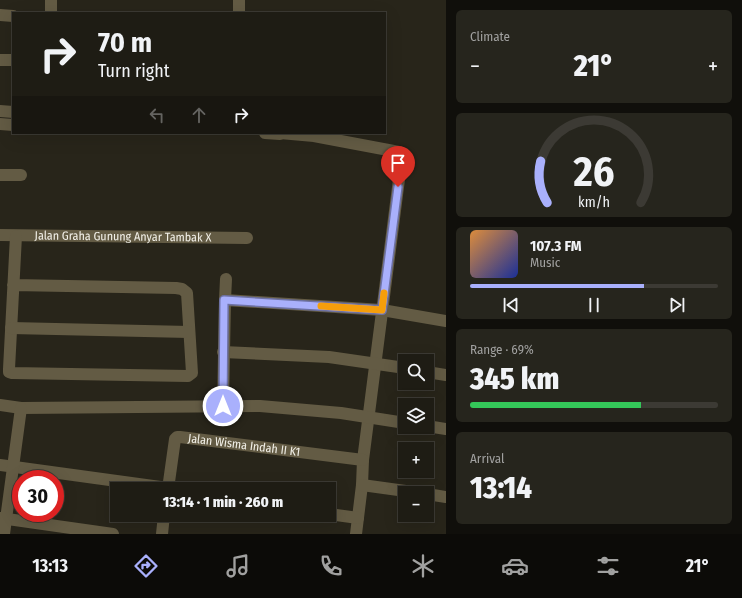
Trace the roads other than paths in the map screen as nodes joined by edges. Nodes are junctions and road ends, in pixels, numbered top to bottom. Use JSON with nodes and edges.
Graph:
{"nodes":[{"id":1,"x":52,"y":0,"type":"edge"},
{"id":2,"x":239,"y":0,"type":"edge"},
{"id":3,"x":51,"y":12,"type":"edge"},
{"id":4,"x":239,"y":12,"type":"edge"},
{"id":5,"x":0,"y":15,"type":"edge"},
{"id":6,"x":12,"y":16,"type":"edge"},
{"id":7,"x":0,"y":60,"type":"edge"},
{"id":8,"x":12,"y":60,"type":"edge"},
{"id":9,"x":0,"y":111,"type":"edge"},
{"id":10,"x":12,"y":112,"type":"edge"},
{"id":11,"x":0,"y":124,"type":"edge"},
{"id":12,"x":12,"y":125,"type":"edge"},
{"id":13,"x":315,"y":134,"type":"edge"},
{"id":14,"x":0,"y":174,"type":"edge"},
{"id":15,"x":21,"y":176,"type":"dead end"},
{"id":16,"x":0,"y":235,"type":"edge"},
{"id":17,"x":16,"y":236,"type":"junction"},
{"id":18,"x":247,"y":238,"type":"dead end"},
{"id":19,"x":226,"y":279,"type":"dead end"},
{"id":20,"x":13,"y":285,"type":"junction"},
{"id":21,"x":224,"y":300,"type":"junction"},
{"id":22,"x":382,"y":310,"type":"junction"},
{"id":23,"x":446,"y":321,"type":"edge"},
{"id":24,"x":11,"y":328,"type":"junction"},
{"id":25,"x":189,"y":332,"type":"junction"},
{"id":26,"x":223,"y":352,"type":"junction"},
{"id":27,"x":375,"y":363,"type":"junction"},
{"id":28,"x":398,"y":367,"type":"edge"},
{"id":29,"x":434,"y":373,"type":"edge"},
{"id":30,"x":446,"y":375,"type":"edge"},
{"id":31,"x":0,"y":405,"type":"edge"},
{"id":32,"x":223,"y":406,"type":"junction"},
{"id":33,"x":21,"y":408,"type":"junction"},
{"id":34,"x":368,"y":417,"type":"junction"},
{"id":35,"x":398,"y":422,"type":"edge"},
{"id":36,"x":434,"y":427,"type":"edge"},
{"id":37,"x":446,"y":429,"type":"edge"},
{"id":38,"x":363,"y":460,"type":"junction"},
{"id":39,"x":0,"y":465,"type":"edge"},
{"id":40,"x":14,"y":467,"type":"junction"},
{"id":41,"x":120,"y":482,"type":"edge"},
{"id":42,"x":171,"y":482,"type":"edge"},
{"id":43,"x":362,"y":485,"type":"junction"},
{"id":44,"x":398,"y":490,"type":"edge"},
{"id":45,"x":434,"y":495,"type":"edge"},
{"id":46,"x":446,"y":497,"type":"edge"},
{"id":47,"x":336,"y":515,"type":"edge"},
{"id":48,"x":3,"y":518,"type":"edge"},
{"id":49,"x":358,"y":518,"type":"junction"},
{"id":50,"x":163,"y":522,"type":"edge"},
{"id":51,"x":33,"y":528,"type":"edge"},
{"id":52,"x":4,"y":534,"type":"edge"},
{"id":53,"x":113,"y":534,"type":"edge"},
{"id":54,"x":162,"y":534,"type":"edge"},
{"id":55,"x":356,"y":534,"type":"edge"}],
"edges":[{"from":1,"to":3,"type":"street"},
{"from":2,"to":4,"type":"street"},
{"from":5,"to":6,"type":"street"},
{"from":7,"to":8,"type":"street"},
{"from":9,"to":10,"type":"street"},
{"from":11,"to":12,"type":"street"},
{"from":13,"to":22,"type":"street"},
{"from":14,"to":15,"type":"street"},
{"from":16,"to":17,"type":"street","name":"Jalan Graha Gunung Anyar Tambak X"},
{"from":17,"to":18,"type":"street","name":"Jalan Graha Gunung Anyar Tambak X"},
{"from":17,"to":20,"type":"street"},
{"from":19,"to":21,"type":"street"},
{"from":20,"to":24,"type":"street"},
{"from":20,"to":25,"type":"street"},
{"from":21,"to":22,"type":"street"},
{"from":21,"to":26,"type":"street"},
{"from":22,"to":23,"type":"street"},
{"from":22,"to":27,"type":"street"},
{"from":24,"to":25,"type":"street"},
{"from":24,"to":25,"type":"street"},
{"from":26,"to":27,"type":"street"},
{"from":26,"to":32,"type":"street"},
{"from":27,"to":28,"type":"street"},
{"from":27,"to":34,"type":"street"},
{"from":29,"to":30,"type":"street"},
{"from":31,"to":33,"type":"street"},
{"from":32,"to":33,"type":"street"},
{"from":32,"to":34,"type":"street"},
{"from":33,"to":40,"type":"street"},
{"from":34,"to":35,"type":"street"},
{"from":34,"to":38,"type":"street"},
{"from":36,"to":37,"type":"street"},
{"from":38,"to":42,"type":"street","name":"Jalan Wisma Indah II K1"},
{"from":38,"to":43,"type":"street"},
{"from":39,"to":40,"type":"street"},
{"from":40,"to":41,"type":"street"},
{"from":40,"to":48,"type":"street"},
{"from":43,"to":44,"type":"street"},
{"from":43,"to":49,"type":"street"},
{"from":45,"to":46,"type":"street"},
{"from":47,"to":49,"type":"street"},
{"from":48,"to":51,"type":"street"},
{"from":48,"to":52,"type":"street"},
{"from":49,"to":55,"type":"street"},
{"from":50,"to":54,"type":"street"},
{"from":51,"to":53,"type":"street"}]}
